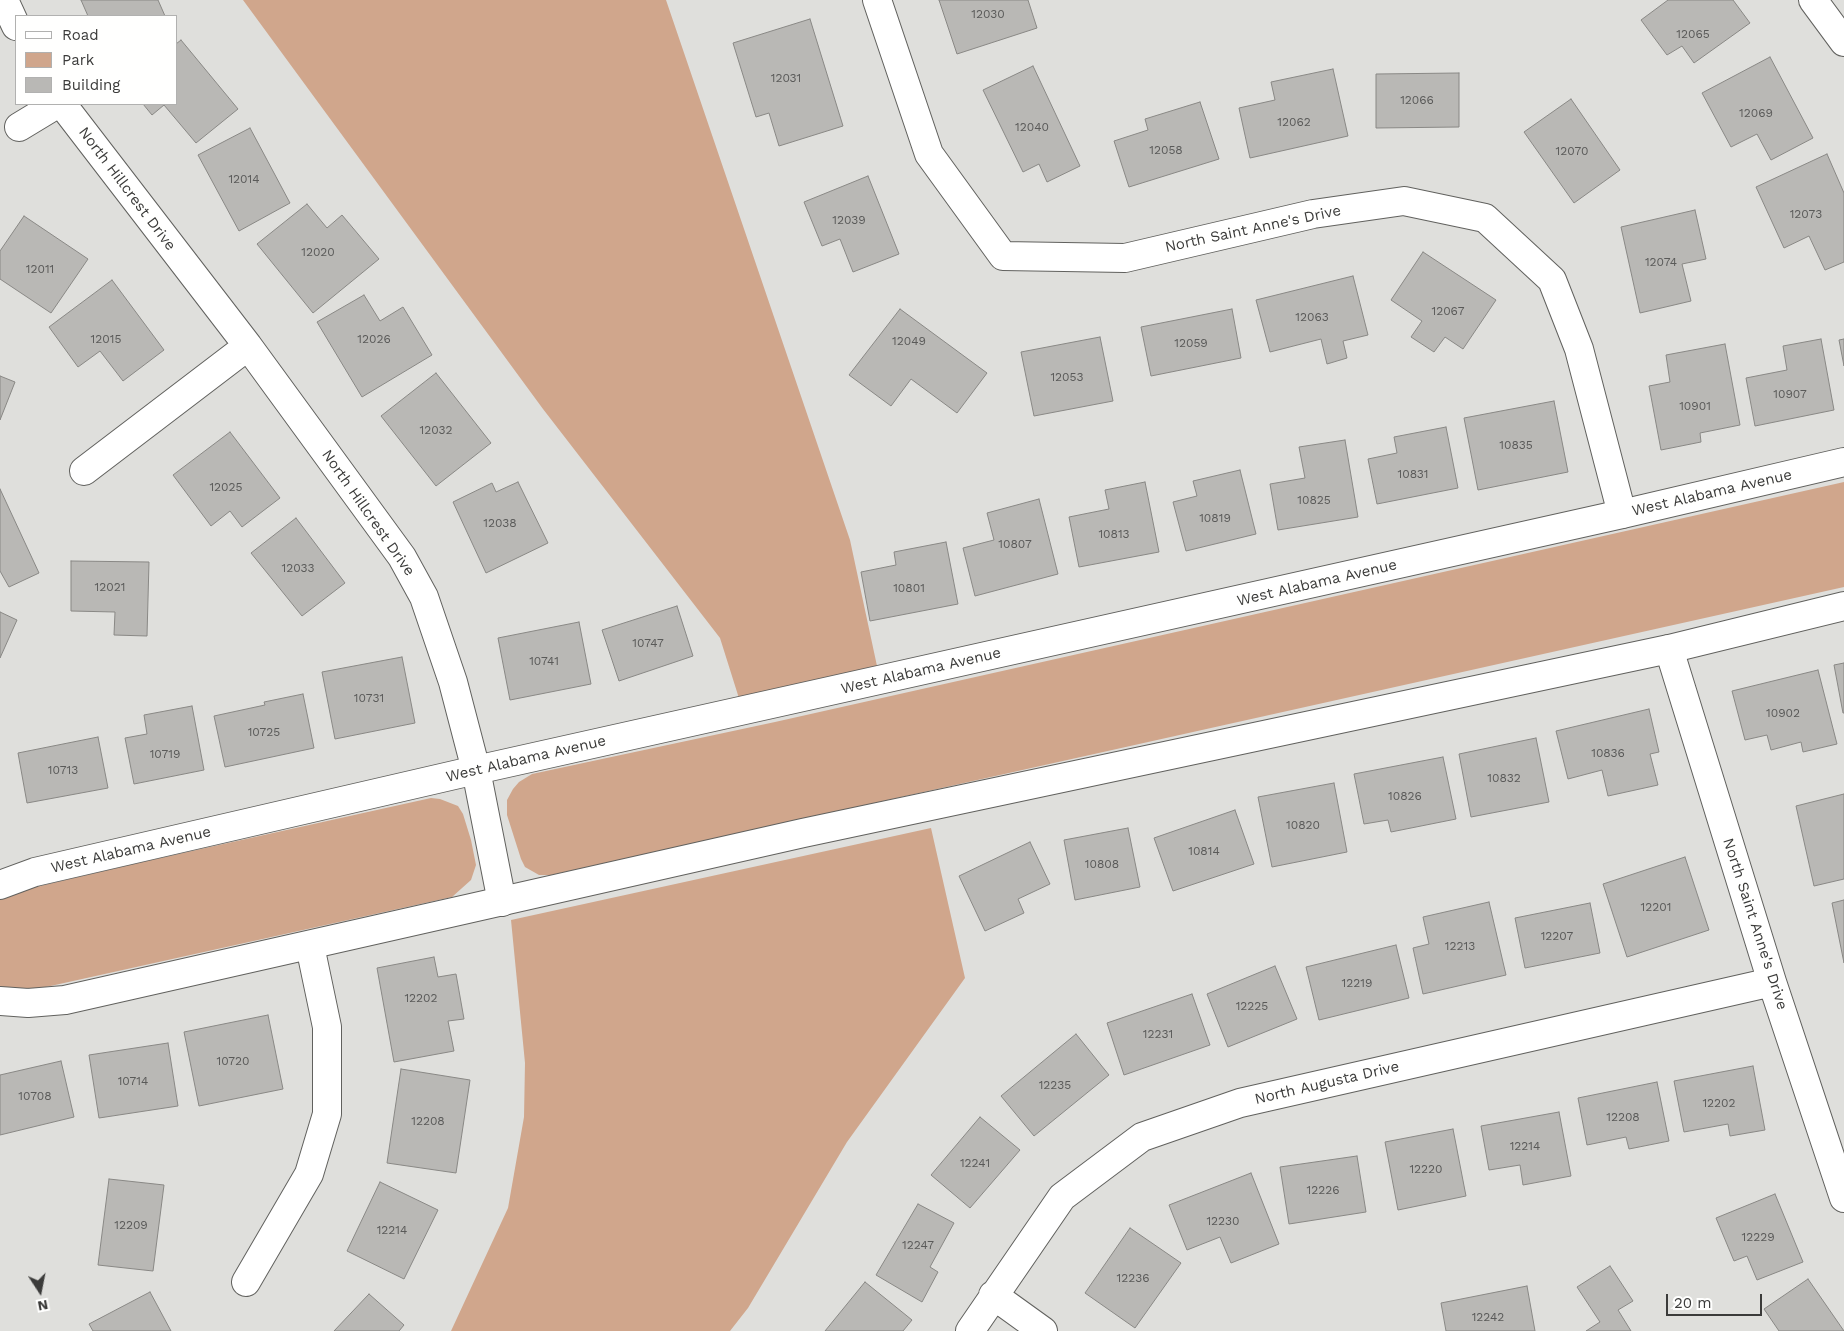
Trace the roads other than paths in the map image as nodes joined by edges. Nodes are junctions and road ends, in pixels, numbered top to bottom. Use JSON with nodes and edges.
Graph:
{"nodes":[{"id":1,"x":4,"y":0,"type":"edge"},
{"id":2,"x":877,"y":0,"type":"edge"},
{"id":3,"x":1813,"y":0,"type":"edge"},
{"id":4,"x":15,"y":24,"type":"edge"},
{"id":5,"x":1844,"y":42,"type":"edge"},
{"id":6,"x":54,"y":105,"type":"edge"},
{"id":7,"x":63,"y":105,"type":"edge"},
{"id":8,"x":19,"y":128,"type":"dead end"},
{"id":9,"x":248,"y":346,"type":"junction"},
{"id":10,"x":1844,"y":462,"type":"edge"},
{"id":11,"x":84,"y":471,"type":"dead end"},
{"id":12,"x":1622,"y":514,"type":"junction"},
{"id":13,"x":1844,"y":606,"type":"edge"},
{"id":14,"x":1668,"y":649,"type":"junction"},
{"id":15,"x":476,"y":770,"type":"junction"},
{"id":16,"x":0,"y":884,"type":"edge"},
{"id":17,"x":502,"y":902,"type":"junction"},
{"id":18,"x":310,"y":946,"type":"junction"},
{"id":19,"x":1772,"y":982,"type":"junction"},
{"id":20,"x":0,"y":1001,"type":"edge"},
{"id":21,"x":1844,"y":1198,"type":"edge"},
{"id":22,"x":246,"y":1282,"type":"dead end"},
{"id":23,"x":993,"y":1295,"type":"junction"},
{"id":24,"x":970,"y":1331,"type":"edge"},
{"id":25,"x":1043,"y":1331,"type":"edge"}],
"edges":[{"from":1,"to":4,"type":"street"},
{"from":2,"to":12,"type":"street","name":"North Saint Anne's Drive"},
{"from":3,"to":5,"type":"street"},
{"from":6,"to":8,"type":"street"},
{"from":7,"to":9,"type":"street","name":"North Hillcrest Drive"},
{"from":9,"to":11,"type":"street"},
{"from":9,"to":15,"type":"street","name":"North Hillcrest Drive"},
{"from":10,"to":12,"type":"street","name":"West Alabama Avenue"},
{"from":12,"to":15,"type":"street","name":"West Alabama Avenue"},
{"from":13,"to":14,"type":"street"},
{"from":14,"to":17,"type":"street"},
{"from":14,"to":19,"type":"street","name":"North Saint Anne's Drive"},
{"from":15,"to":16,"type":"street","name":"West Alabama Avenue"},
{"from":15,"to":17,"type":"street","name":"North Hillcrest Drive"},
{"from":17,"to":18,"type":"street"},
{"from":18,"to":20,"type":"street"},
{"from":18,"to":22,"type":"street"},
{"from":19,"to":21,"type":"street","name":"North Saint Anne's Drive"},
{"from":19,"to":23,"type":"street","name":"North Augusta Drive"},
{"from":23,"to":24,"type":"street","name":"North Augusta Drive"},
{"from":23,"to":25,"type":"street"}]}
